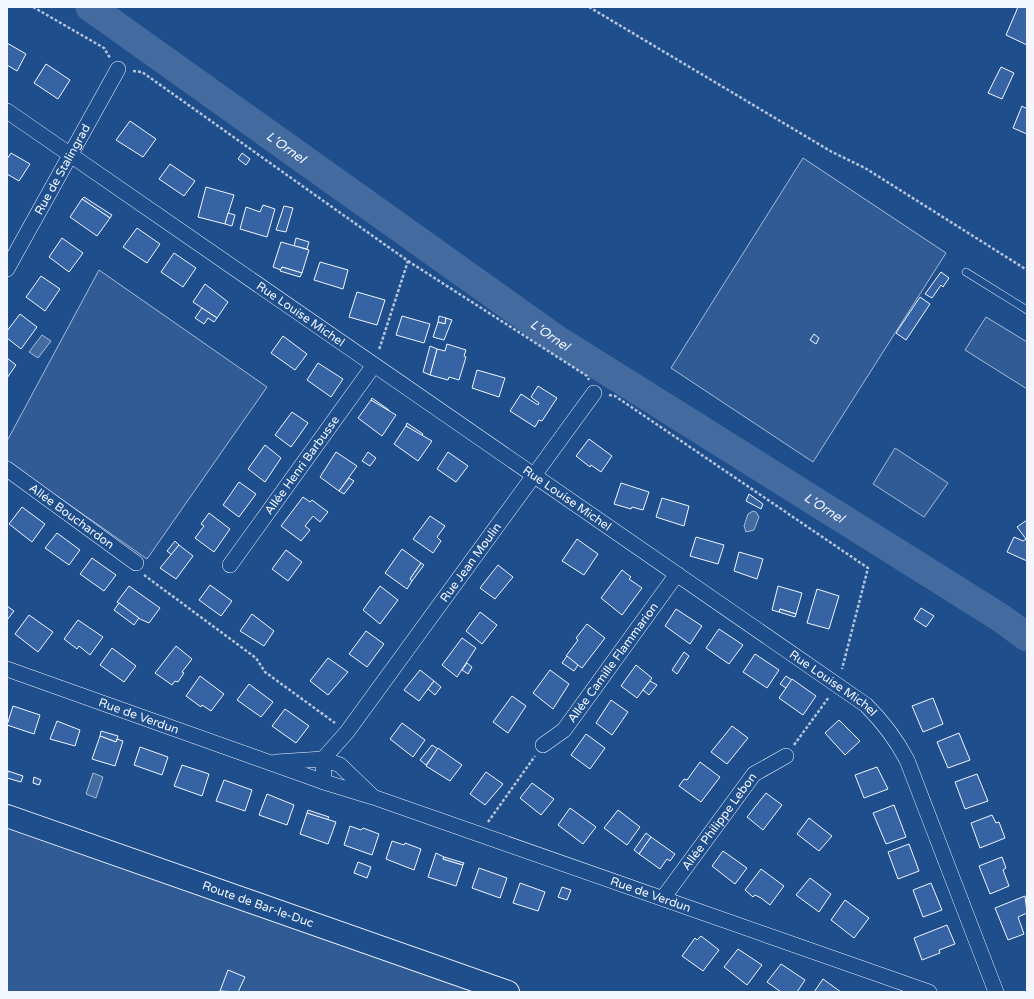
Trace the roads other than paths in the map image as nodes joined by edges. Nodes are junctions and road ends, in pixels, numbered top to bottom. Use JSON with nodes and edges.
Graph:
{"nodes":[{"id":1,"x":118,"y":69,"type":"road end"},
{"id":2,"x":7,"y":111,"type":"edge"},
{"id":3,"x":70,"y":156,"type":"junction"},
{"id":4,"x":7,"y":269,"type":"edge"},
{"id":5,"x":966,"y":272,"type":"dead end"},
{"id":6,"x":1027,"y":310,"type":"edge"},
{"id":7,"x":374,"y":365,"type":"junction"},
{"id":8,"x":594,"y":393,"type":"road end"},
{"id":9,"x":7,"y":469,"type":"edge"},
{"id":10,"x":534,"y":475,"type":"junction"},
{"id":11,"x":136,"y":563,"type":"road end"},
{"id":12,"x":230,"y":565,"type":"dead end"},
{"id":13,"x":677,"y":574,"type":"junction"},
{"id":14,"x":7,"y":669,"type":"edge"},
{"id":15,"x":347,"y":732,"type":"junction"},
{"id":16,"x":543,"y":745,"type":"road end"},
{"id":17,"x":786,"y":756,"type":"road end"},
{"id":18,"x":323,"y":759,"type":"junction"},
{"id":19,"x":271,"y":762,"type":"junction"},
{"id":20,"x":340,"y":765,"type":"junction"},
{"id":21,"x":324,"y":782,"type":"junction"},
{"id":22,"x":373,"y":797,"type":"junction"},
{"id":23,"x":7,"y":816,"type":"edge"},
{"id":24,"x":663,"y":898,"type":"junction"},
{"id":25,"x":992,"y":991,"type":"edge"},
{"id":26,"x":508,"y":992,"type":"edge"},
{"id":27,"x":929,"y":992,"type":"edge"}],
"edges":[{"from":1,"to":3,"type":"street","name":"Rue de Stalingrad"},
{"from":2,"to":3,"type":"street","name":"Rue Louise Michel"},
{"from":3,"to":4,"type":"street","name":"Rue de Stalingrad"},
{"from":3,"to":7,"type":"street","name":"Rue Louise Michel"},
{"from":5,"to":6,"type":"lane"},
{"from":7,"to":10,"type":"street","name":"Rue Louise Michel"},
{"from":7,"to":12,"type":"street","name":"Allée Henri Barbusse"},
{"from":8,"to":10,"type":"street","name":"Rue Jean Moulin"},
{"from":9,"to":11,"type":"street","name":"Allée Bouchardon"},
{"from":10,"to":13,"type":"street","name":"Rue Louise Michel"},
{"from":10,"to":15,"type":"street","name":"Rue Jean Moulin"},
{"from":13,"to":16,"type":"street","name":"Allée Camille Flammarion"},
{"from":13,"to":25,"type":"street","name":"Rue Louise Michel"},
{"from":14,"to":19,"type":"street","name":"Rue de Verdun"},
{"from":15,"to":18,"type":"street","name":"Rue Jean Moulin"},
{"from":15,"to":20,"type":"street","name":"Rue Jean Moulin"},
{"from":17,"to":24,"type":"street","name":"Allée Philippe Lebon"},
{"from":18,"to":19,"type":"street","name":"Rue de Verdun"},
{"from":18,"to":20,"type":"street","name":"Rue de Verdun"},
{"from":18,"to":21,"type":"street"},
{"from":19,"to":21,"type":"street","name":"Rue de Verdun"},
{"from":20,"to":21,"type":"street"},
{"from":20,"to":22,"type":"street","name":"Rue de Verdun"},
{"from":21,"to":22,"type":"street","name":"Rue de Verdun"},
{"from":22,"to":24,"type":"street","name":"Rue de Verdun"},
{"from":23,"to":26,"type":"main road","name":"Route de Bar-le-Duc"},
{"from":24,"to":27,"type":"street","name":"Rue de Verdun"}]}
